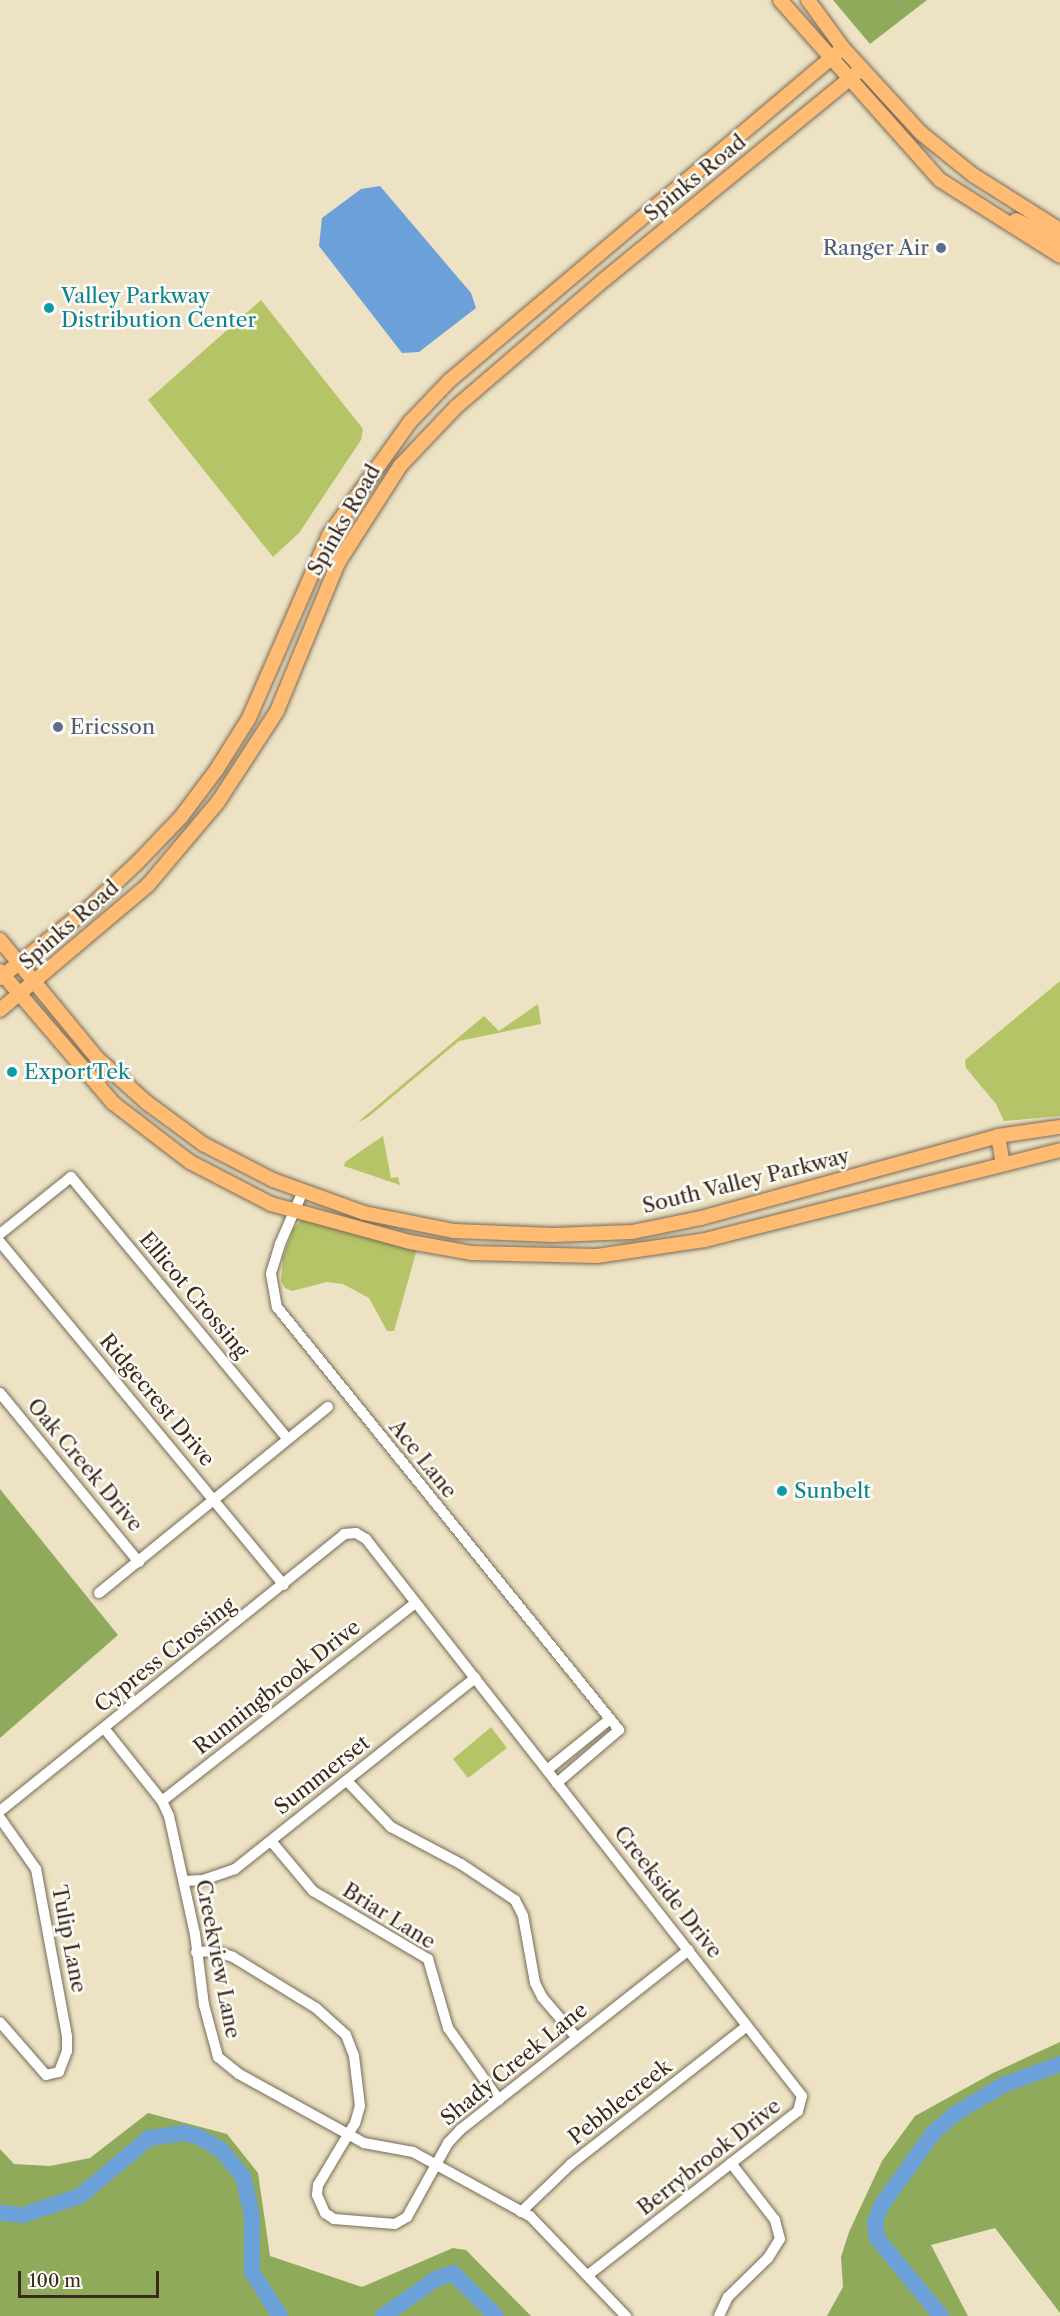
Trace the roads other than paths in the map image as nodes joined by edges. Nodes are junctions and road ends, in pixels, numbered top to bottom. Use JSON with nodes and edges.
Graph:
{"nodes":[{"id":1,"x":780,"y":0,"type":"edge"},
{"id":2,"x":808,"y":0,"type":"edge"},
{"id":3,"x":843,"y":48,"type":"junction"},
{"id":4,"x":830,"y":60,"type":"junction"},
{"id":5,"x":861,"y":69,"type":"junction"},
{"id":6,"x":847,"y":79,"type":"junction"},
{"id":7,"x":1006,"y":224,"type":"junction"},
{"id":8,"x":1060,"y":230,"type":"edge"},
{"id":9,"x":1060,"y":241,"type":"edge"},
{"id":10,"x":1060,"y":256,"type":"edge"},
{"id":11,"x":385,"y":455,"type":"junction"},
{"id":12,"x":400,"y":466,"type":"junction"},
{"id":13,"x":289,"y":624,"type":"junction"},
{"id":14,"x":310,"y":633,"type":"junction"},
{"id":15,"x":0,"y":940,"type":"edge"},
{"id":16,"x":20,"y":964,"type":"junction"},
{"id":17,"x":1,"y":975,"type":"edge"},
{"id":18,"x":35,"y":982,"type":"junction"},
{"id":19,"x":19,"y":994,"type":"junction"},
{"id":20,"x":0,"y":1010,"type":"edge"},
{"id":21,"x":1060,"y":1127,"type":"edge"},
{"id":22,"x":998,"y":1136,"type":"junction"},
{"id":23,"x":1060,"y":1150,"type":"edge"},
{"id":24,"x":1003,"y":1164,"type":"junction"},
{"id":25,"x":303,"y":1191,"type":"junction"},
{"id":26,"x":295,"y":1210,"type":"junction"},
{"id":27,"x":0,"y":1234,"type":"edge"},
{"id":28,"x":553,"y":1235,"type":"junction"},
{"id":29,"x":0,"y":1242,"type":"edge"},
{"id":30,"x":554,"y":1257,"type":"junction"},
{"id":31,"x":0,"y":1393,"type":"edge"},
{"id":32,"x":328,"y":1407,"type":"dead end"},
{"id":33,"x":288,"y":1439,"type":"junction"},
{"id":34,"x":214,"y":1499,"type":"junction"},
{"id":35,"x":356,"y":1533,"type":"joint"},
{"id":36,"x":139,"y":1562,"type":"junction"},
{"id":37,"x":284,"y":1585,"type":"junction"},
{"id":38,"x":99,"y":1593,"type":"dead end"},
{"id":39,"x":415,"y":1603,"type":"junction"},
{"id":40,"x":475,"y":1678,"type":"junction"},
{"id":41,"x":610,"y":1719,"type":"junction"},
{"id":42,"x":104,"y":1728,"type":"junction"},
{"id":43,"x":547,"y":1770,"type":"junction"},
{"id":44,"x":347,"y":1781,"type":"junction"},
{"id":45,"x":557,"y":1783,"type":"junction"},
{"id":46,"x":162,"y":1802,"type":"junction"},
{"id":47,"x":0,"y":1811,"type":"edge"},
{"id":48,"x":0,"y":1818,"type":"edge"},
{"id":49,"x":271,"y":1841,"type":"junction"},
{"id":50,"x":184,"y":1881,"type":"junction"},
{"id":51,"x":689,"y":1950,"type":"junction"},
{"id":52,"x":196,"y":1952,"type":"junction"},
{"id":53,"x":0,"y":2022,"type":"edge"},
{"id":54,"x":746,"y":2027,"type":"junction"},
{"id":55,"x":576,"y":2037,"type":"junction"},
{"id":56,"x":499,"y":2100,"type":"junction"},
{"id":57,"x":347,"y":2133,"type":"junction"},
{"id":58,"x":437,"y":2163,"type":"junction"},
{"id":59,"x":730,"y":2163,"type":"junction"},
{"id":60,"x":521,"y":2212,"type":"junction"},
{"id":61,"x":588,"y":2275,"type":"junction"},
{"id":62,"x":627,"y":2316,"type":"edge"},
{"id":63,"x":719,"y":2316,"type":"edge"}],
"edges":[{"from":1,"to":4,"type":"main road"},
{"from":2,"to":3,"type":"main road"},
{"from":3,"to":4,"type":"main road","name":"Spinks Road"},
{"from":3,"to":5,"type":"main road"},
{"from":4,"to":6,"type":"main road"},
{"from":4,"to":11,"type":"main road","name":"Spinks Road"},
{"from":5,"to":6,"type":"main road","name":"Spinks Road"},
{"from":5,"to":8,"type":"main road"},
{"from":6,"to":7,"type":"main road"},
{"from":6,"to":12,"type":"main road","name":"Spinks Road"},
{"from":7,"to":9,"type":"main road"},
{"from":7,"to":10,"type":"main road"},
{"from":11,"to":12,"type":"main road"},
{"from":11,"to":13,"type":"main road","name":"Spinks Road"},
{"from":12,"to":14,"type":"main road","name":"Spinks Road"},
{"from":13,"to":14,"type":"main road"},
{"from":13,"to":16,"type":"main road","name":"Spinks Road"},
{"from":14,"to":18,"type":"main road","name":"Spinks Road"},
{"from":15,"to":16,"type":"main road","name":"South Valley Parkway"},
{"from":16,"to":17,"type":"main road","name":"Spinks Road"},
{"from":16,"to":18,"type":"main road","name":"South Valley Parkway"},
{"from":17,"to":19,"type":"main road","name":"South Valley Parkway"},
{"from":18,"to":19,"type":"main road","name":"Spinks Road"},
{"from":18,"to":25,"type":"main road","name":"South Valley Parkway"},
{"from":19,"to":20,"type":"main road","name":"Spinks Road"},
{"from":19,"to":26,"type":"main road","name":"South Valley Parkway"},
{"from":21,"to":22,"type":"main road","name":"South Valley Parkway"},
{"from":22,"to":24,"type":"main road"},
{"from":22,"to":28,"type":"main road","name":"South Valley Parkway"},
{"from":23,"to":24,"type":"main road","name":"South Valley Parkway"},
{"from":24,"to":30,"type":"main road","name":"South Valley Parkway"},
{"from":25,"to":26,"type":"street","name":"Ace Lane"},
{"from":25,"to":28,"type":"main road","name":"South Valley Parkway"},
{"from":26,"to":30,"type":"main road","name":"South Valley Parkway"},
{"from":26,"to":41,"type":"street","name":"Ace Lane"},
{"from":27,"to":33,"type":"street","name":"Ellicot Crossing"},
{"from":28,"to":30,"type":"main road"},
{"from":29,"to":34,"type":"street","name":"Ridgecrest Drive"},
{"from":31,"to":36,"type":"street","name":"Oak Creek Drive"},
{"from":32,"to":33,"type":"street"},
{"from":33,"to":34,"type":"street"},
{"from":34,"to":36,"type":"street"},
{"from":34,"to":37,"type":"street","name":"Ridgecrest Drive"},
{"from":35,"to":37,"type":"street","name":"Cypress Crossing"},
{"from":35,"to":39,"type":"street","name":"Creekside Drive"},
{"from":36,"to":38,"type":"street"},
{"from":37,"to":42,"type":"street","name":"Cypress Crossing"},
{"from":39,"to":40,"type":"street","name":"Creekside Drive"},
{"from":39,"to":46,"type":"street","name":"Runningbrook Drive"},
{"from":40,"to":43,"type":"street","name":"Creekside Drive"},
{"from":40,"to":44,"type":"street","name":"Summerset"},
{"from":41,"to":43,"type":"street"},
{"from":41,"to":45,"type":"street","name":"Ace Lane"},
{"from":42,"to":46,"type":"street","name":"Creekview Lane"},
{"from":42,"to":47,"type":"street","name":"Cypress Crossing"},
{"from":43,"to":45,"type":"street","name":"Creekside Drive"},
{"from":44,"to":49,"type":"street","name":"Summerset"},
{"from":44,"to":55,"type":"street"},
{"from":45,"to":51,"type":"street","name":"Creekside Drive"},
{"from":46,"to":50,"type":"street","name":"Creekview Lane"},
{"from":48,"to":53,"type":"street","name":"Tulip Lane"},
{"from":49,"to":50,"type":"street","name":"Summerset"},
{"from":49,"to":56,"type":"street","name":"Briar Lane"},
{"from":50,"to":52,"type":"street","name":"Creekview Lane"},
{"from":51,"to":54,"type":"street","name":"Creekside Drive"},
{"from":51,"to":55,"type":"street","name":"Shady Creek Lane"},
{"from":52,"to":57,"type":"street","name":"Creekview Lane"},
{"from":52,"to":57,"type":"street","name":"Shady Creek Lane"},
{"from":54,"to":59,"type":"street","name":"Berrybrook Drive"},
{"from":54,"to":60,"type":"street","name":"Pebblecreek"},
{"from":55,"to":56,"type":"street","name":"Shady Creek Lane"},
{"from":56,"to":58,"type":"street","name":"Shady Creek Lane"},
{"from":57,"to":58,"type":"street","name":"Creekview Lane"},
{"from":57,"to":58,"type":"street","name":"Shady Creek Lane"},
{"from":58,"to":60,"type":"street","name":"Creekview Lane"},
{"from":59,"to":61,"type":"street","name":"Berrybrook Drive"},
{"from":59,"to":63,"type":"street"},
{"from":60,"to":61,"type":"street","name":"Creekview Lane"},
{"from":61,"to":62,"type":"street","name":"Creekview Lane"}]}
